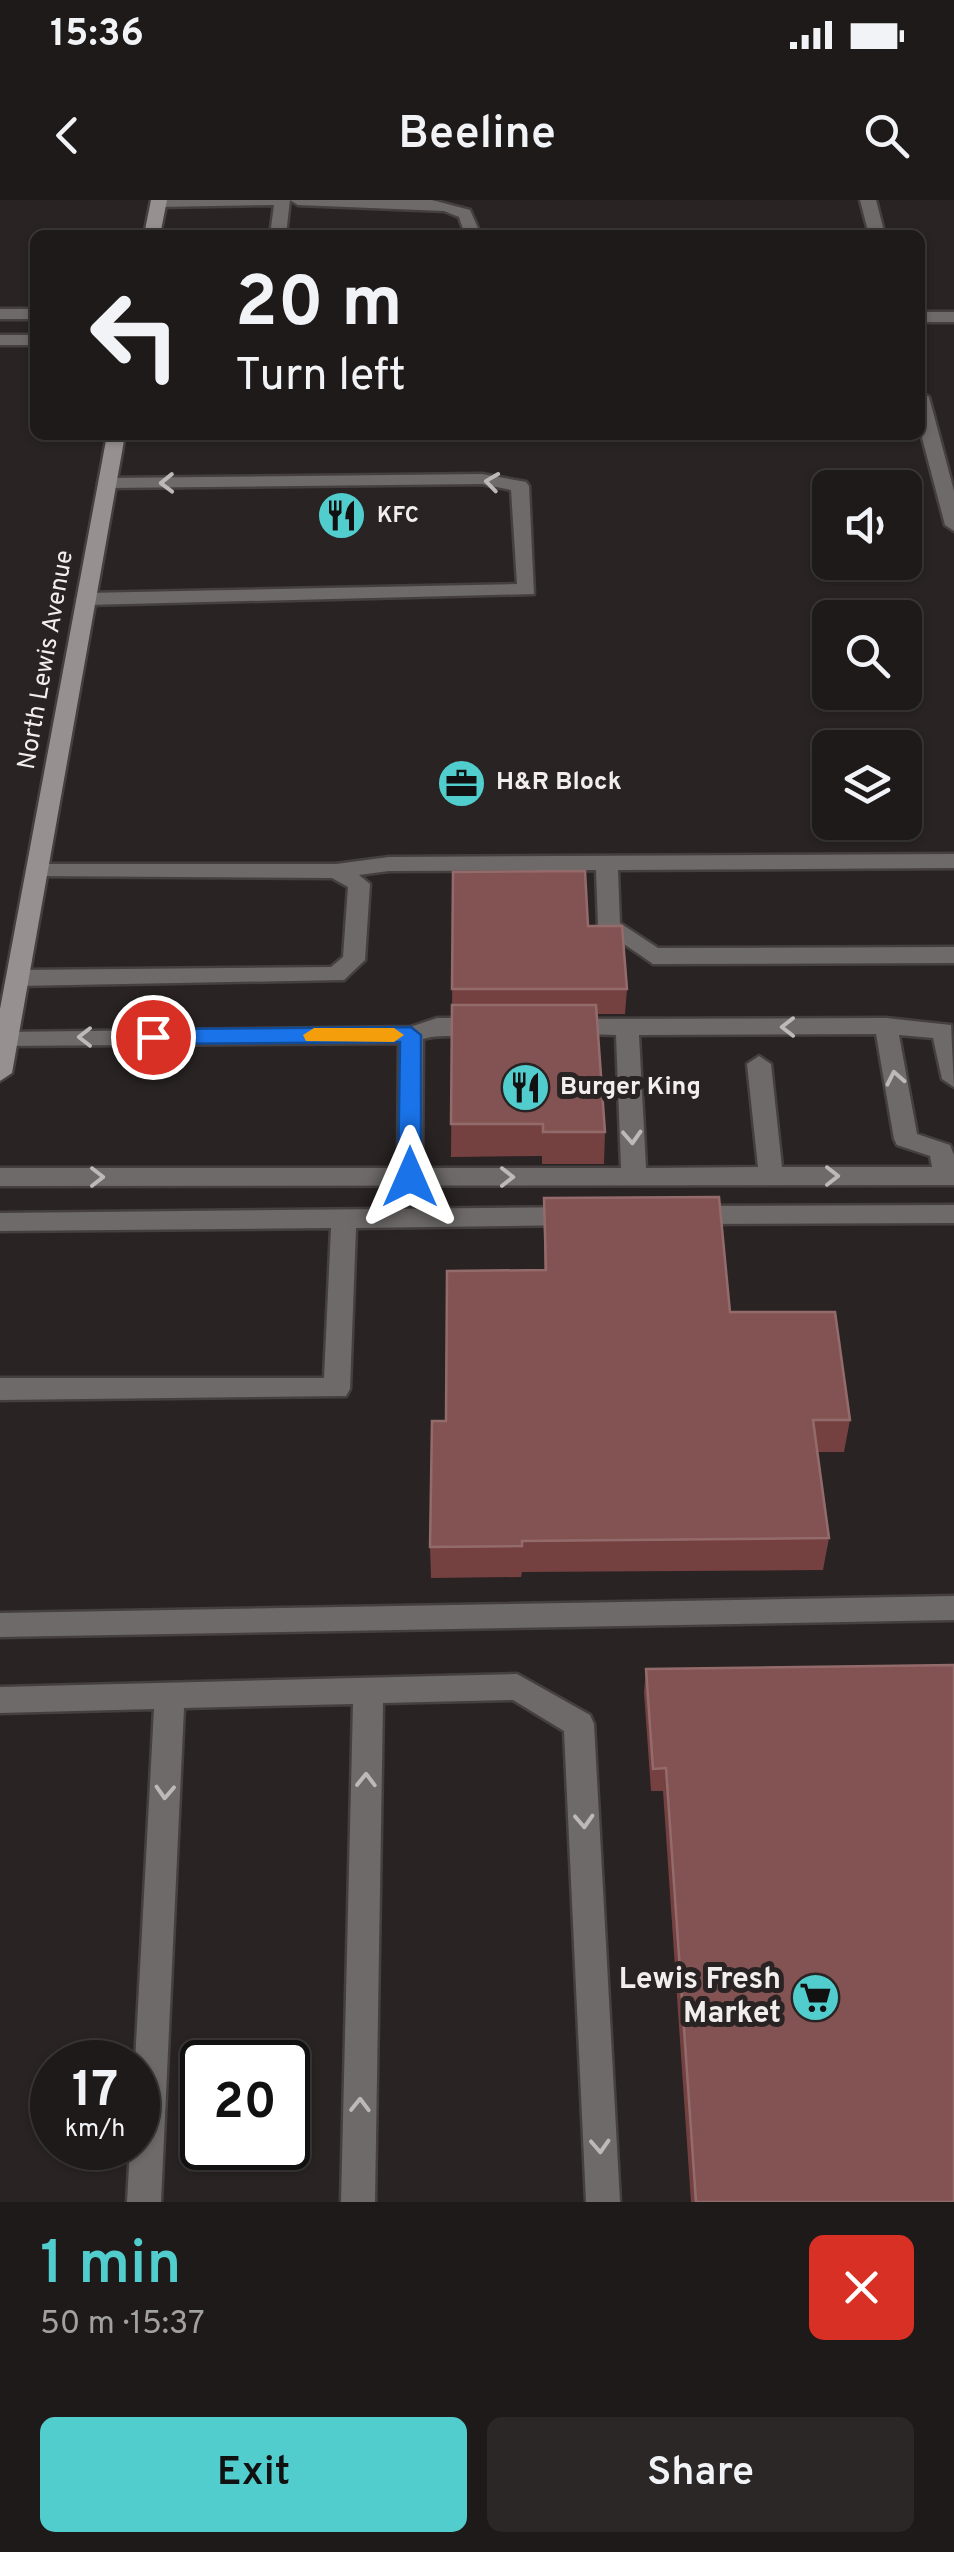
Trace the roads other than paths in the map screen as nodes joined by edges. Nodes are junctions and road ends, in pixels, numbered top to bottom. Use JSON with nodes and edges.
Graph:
{"nodes":[{"id":1,"x":279,"y":200,"type":"edge"},
{"id":2,"x":298,"y":200,"type":"edge"},
{"id":3,"x":868,"y":200,"type":"edge"},
{"id":4,"x":159,"y":201,"type":"edge"},
{"id":5,"x":153,"y":230,"type":"edge"},
{"id":6,"x":278,"y":230,"type":"edge"},
{"id":7,"x":472,"y":230,"type":"edge"},
{"id":8,"x":876,"y":230,"type":"edge"},
{"id":9,"x":0,"y":314,"type":"edge"},
{"id":10,"x":30,"y":314,"type":"edge"},
{"id":11,"x":925,"y":317,"type":"edge"},
{"id":12,"x":954,"y":317,"type":"edge"},
{"id":13,"x":0,"y":340,"type":"edge"},
{"id":14,"x":30,"y":340,"type":"edge"},
{"id":15,"x":925,"y":417,"type":"edge"},
{"id":16,"x":115,"y":440,"type":"edge"},
{"id":17,"x":108,"y":484,"type":"junction"},
{"id":18,"x":954,"y":525,"type":"edge"},
{"id":19,"x":86,"y":599,"type":"junction"},
{"id":20,"x":954,"y":861,"type":"edge"},
{"id":21,"x":607,"y":862,"type":"junction"},
{"id":22,"x":336,"y":871,"type":"junction"},
{"id":23,"x":37,"y":872,"type":"junction"},
{"id":24,"x":954,"y":955,"type":"edge"},
{"id":25,"x":18,"y":978,"type":"junction"},
{"id":26,"x":886,"y":1026,"type":"junction"},
{"id":27,"x":627,"y":1028,"type":"junction"},
{"id":28,"x":949,"y":1031,"type":"edge"},
{"id":29,"x":411,"y":1035,"type":"junction"},
{"id":30,"x":6,"y":1038,"type":"junction"},
{"id":31,"x":759,"y":1064,"type":"dead end"},
{"id":32,"x":0,"y":1073,"type":"edge"},
{"id":33,"x":954,"y":1080,"type":"edge"},
{"id":34,"x":949,"y":1161,"type":"edge"},
{"id":35,"x":634,"y":1176,"type":"junction"},
{"id":36,"x":771,"y":1176,"type":"junction"},
{"id":37,"x":0,"y":1177,"type":"edge"},
{"id":38,"x":410,"y":1177,"type":"junction"},
{"id":39,"x":954,"y":1214,"type":"edge"},
{"id":40,"x":660,"y":1215,"type":"edge"},
{"id":41,"x":602,"y":1216,"type":"edge"},
{"id":42,"x":344,"y":1221,"type":"junction"},
{"id":43,"x":0,"y":1222,"type":"edge"},
{"id":44,"x":0,"y":1389,"type":"edge"},
{"id":45,"x":954,"y":1608,"type":"edge"},
{"id":46,"x":0,"y":1625,"type":"edge"},
{"id":47,"x":368,"y":1690,"type":"junction"},
{"id":48,"x":170,"y":1694,"type":"junction"},
{"id":49,"x":0,"y":1700,"type":"edge"},
{"id":50,"x":144,"y":2202,"type":"edge"},
{"id":51,"x":358,"y":2202,"type":"edge"},
{"id":52,"x":603,"y":2202,"type":"edge"}],
"edges":[{"from":1,"to":4,"type":"street"},
{"from":1,"to":6,"type":"street"},
{"from":2,"to":7,"type":"street"},
{"from":3,"to":8,"type":"street"},
{"from":4,"to":5,"type":"main road"},
{"from":9,"to":10,"type":"street"},
{"from":11,"to":12,"type":"street"},
{"from":13,"to":14,"type":"street"},
{"from":15,"to":18,"type":"street"},
{"from":16,"to":17,"type":"main road","name":"North Lewis Avenue"},
{"from":17,"to":19,"type":"main road","name":"North Lewis Avenue"},
{"from":19,"to":17,"type":"street","one_way":true},
{"from":19,"to":23,"type":"main road","name":"North Lewis Avenue"},
{"from":20,"to":21,"type":"street"},
{"from":21,"to":22,"type":"street"},
{"from":21,"to":24,"type":"street"},
{"from":22,"to":23,"type":"street"},
{"from":22,"to":25,"type":"street"},
{"from":23,"to":25,"type":"main road","name":"North Lewis Avenue"},
{"from":25,"to":30,"type":"main road","name":"North Lewis Avenue"},
{"from":26,"to":27,"type":"street","one_way":true},
{"from":26,"to":28,"type":"street"},
{"from":34,"to":26,"type":"street","one_way":true},
{"from":27,"to":29,"type":"street"},
{"from":27,"to":35,"type":"street","one_way":true},
{"from":28,"to":33,"type":"street"},
{"from":29,"to":30,"type":"street","one_way":true},
{"from":29,"to":38,"type":"street"},
{"from":30,"to":32,"type":"main road","name":"North Lewis Avenue"},
{"from":31,"to":36,"type":"street"},
{"from":36,"to":34,"type":"street","one_way":true},
{"from":35,"to":36,"type":"street"},
{"from":38,"to":35,"type":"street","one_way":true},
{"from":37,"to":38,"type":"street","one_way":true},
{"from":39,"to":40,"type":"street"},
{"from":41,"to":42,"type":"street"},
{"from":42,"to":43,"type":"street"},
{"from":42,"to":44,"type":"street"},
{"from":45,"to":46,"type":"street"},
{"from":47,"to":48,"type":"street"},
{"from":51,"to":47,"type":"street","one_way":true},
{"from":47,"to":52,"type":"street","one_way":true},
{"from":48,"to":49,"type":"street"},
{"from":48,"to":50,"type":"street","one_way":true}]}
